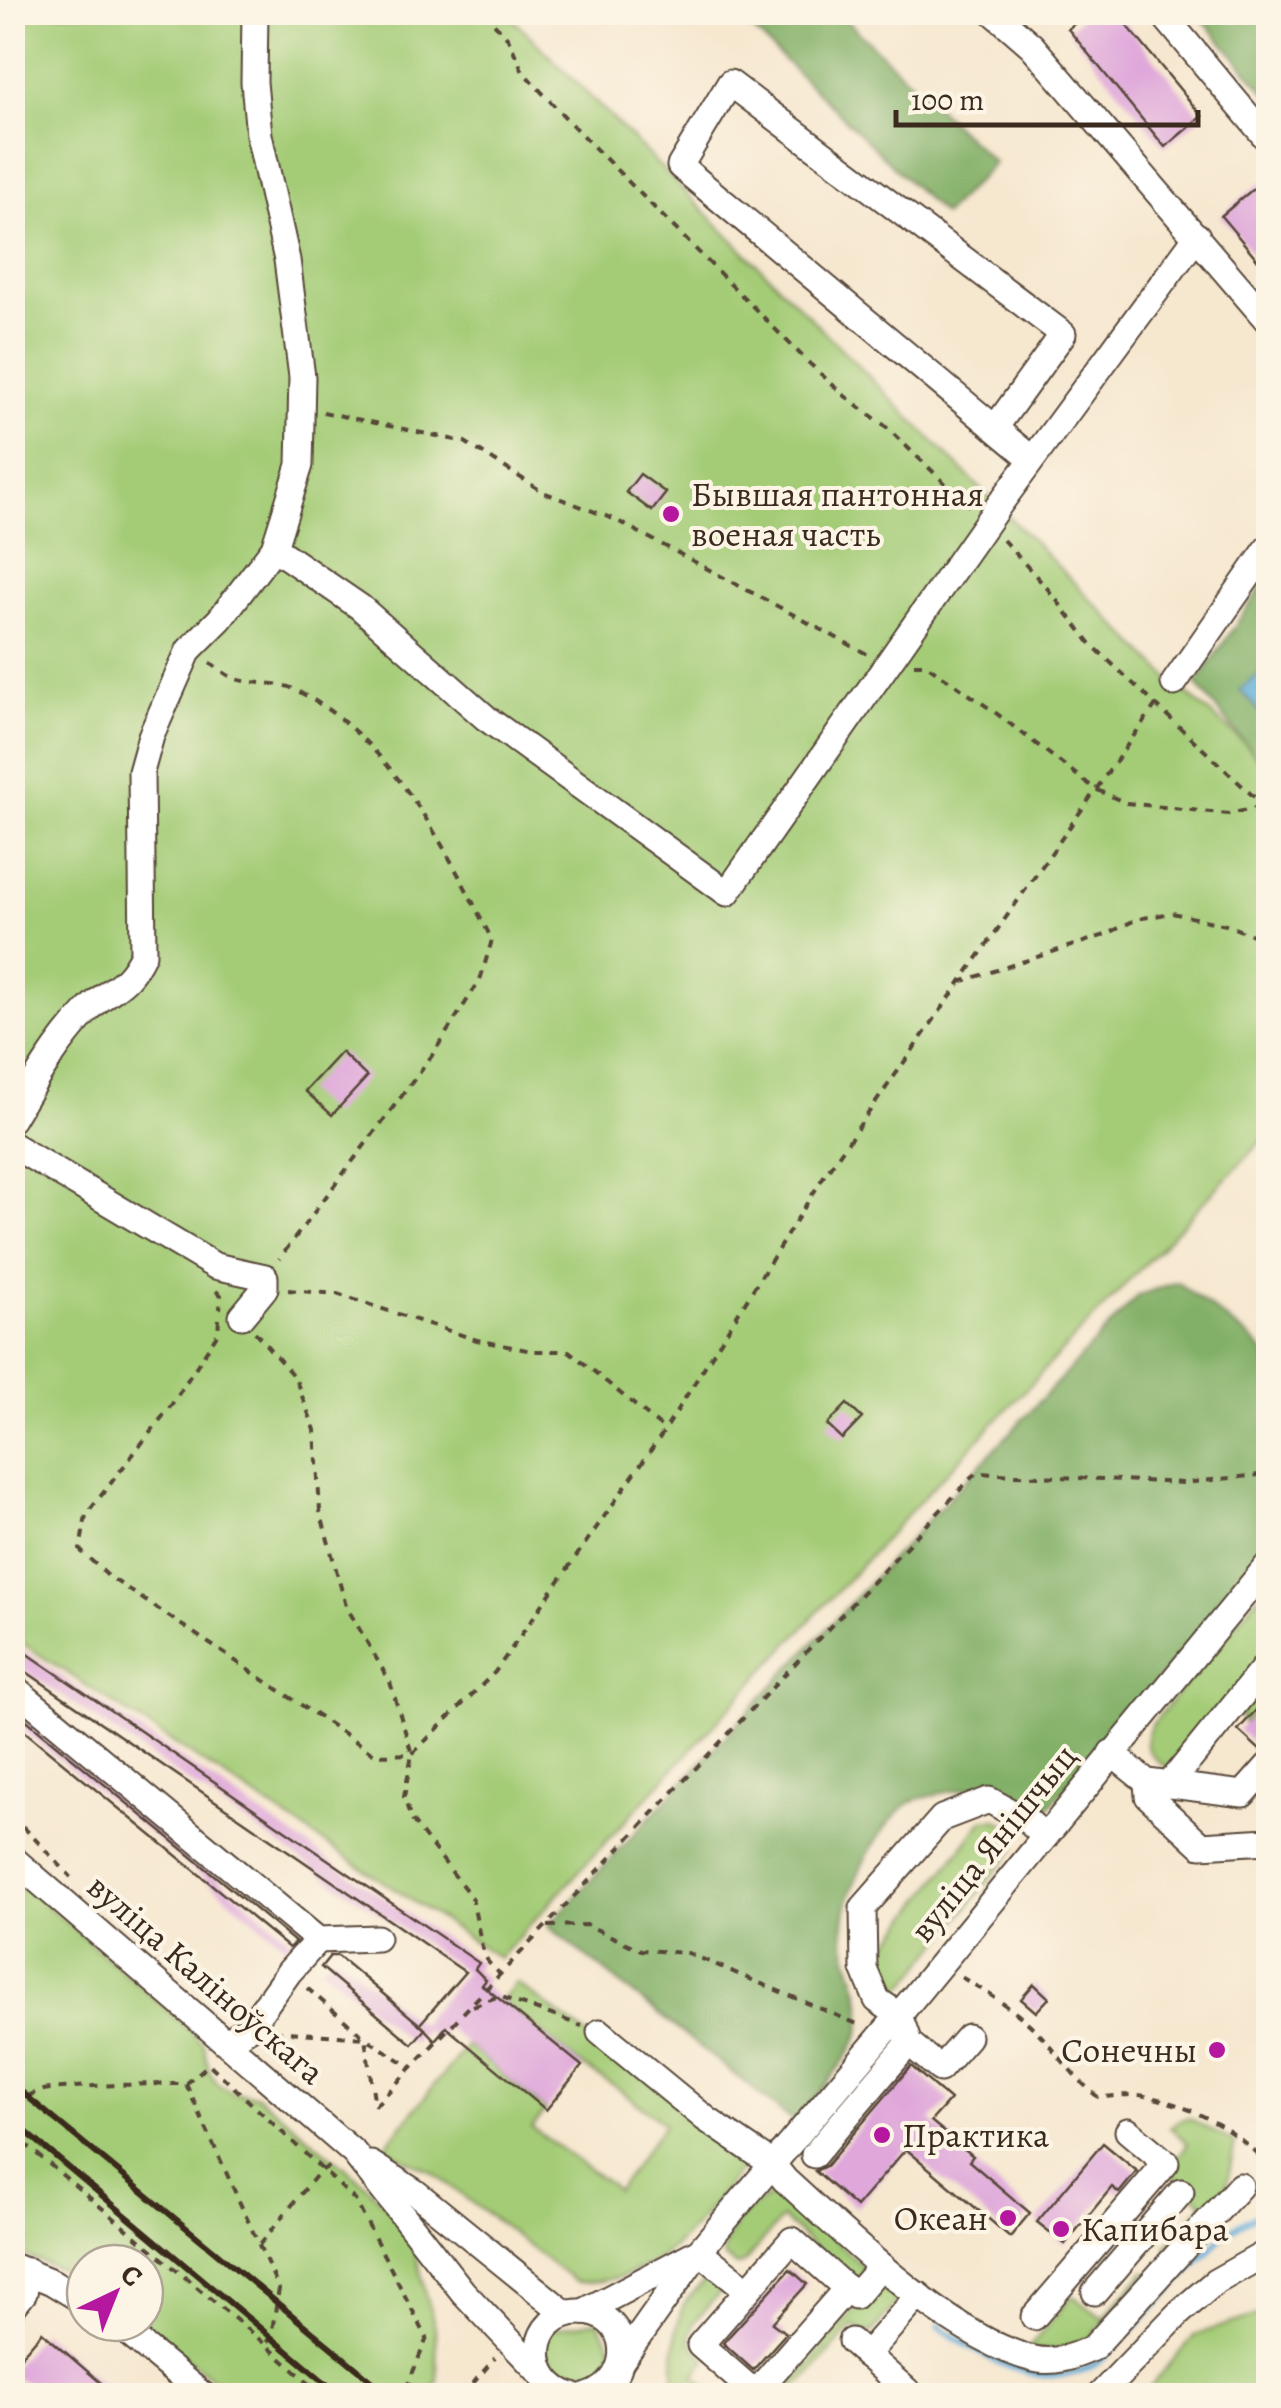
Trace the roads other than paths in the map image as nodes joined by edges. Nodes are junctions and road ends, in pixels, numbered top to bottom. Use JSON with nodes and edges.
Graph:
{"nodes":[{"id":1,"x":255,"y":12,"type":"edge"},
{"id":2,"x":993,"y":12,"type":"edge"},
{"id":3,"x":1160,"y":12,"type":"edge"},
{"id":4,"x":1268,"y":140,"type":"edge"},
{"id":5,"x":1197,"y":236,"type":"junction"},
{"id":6,"x":1268,"y":321,"type":"edge"},
{"id":7,"x":995,"y":428,"type":"junction"},
{"id":8,"x":1032,"y":460,"type":"junction"},
{"id":9,"x":274,"y":548,"type":"junction"},
{"id":10,"x":1268,"y":548,"type":"edge"},
{"id":11,"x":1174,"y":683,"type":"road end"},
{"id":12,"x":12,"y":1119,"type":"edge"},
{"id":13,"x":12,"y":1146,"type":"edge"},
{"id":14,"x":242,"y":1316,"type":"road end"},
{"id":15,"x":1268,"y":1565,"type":"edge"},
{"id":16,"x":1268,"y":1664,"type":"edge"},
{"id":17,"x":12,"y":1686,"type":"edge"},
{"id":18,"x":1111,"y":1753,"type":"junction"},
{"id":19,"x":1268,"y":1766,"type":"edge"},
{"id":20,"x":1158,"y":1783,"type":"junction"},
{"id":21,"x":1045,"y":1837,"type":"junction"},
{"id":22,"x":1268,"y":1842,"type":"edge"},
{"id":23,"x":12,"y":1858,"type":"edge"},
{"id":24,"x":376,"y":1938,"type":"dead end"},
{"id":25,"x":318,"y":1940,"type":"junction"},
{"id":26,"x":899,"y":2015,"type":"junction"},
{"id":27,"x":600,"y":2032,"type":"road end"},
{"id":28,"x":968,"y":2038,"type":"dead end"},
{"id":29,"x":226,"y":2042,"type":"junction"},
{"id":30,"x":910,"y":2043,"type":"junction"},
{"id":31,"x":1128,"y":2131,"type":"dead end"},
{"id":32,"x":354,"y":2154,"type":"junction"},
{"id":33,"x":814,"y":2155,"type":"dead end"},
{"id":34,"x":772,"y":2164,"type":"junction"},
{"id":35,"x":1240,"y":2186,"type":"dead end"},
{"id":36,"x":1181,"y":2192,"type":"dead end"},
{"id":37,"x":1108,"y":2215,"type":"junction"},
{"id":38,"x":1139,"y":2242,"type":"junction"},
{"id":39,"x":699,"y":2251,"type":"junction"},
{"id":40,"x":1268,"y":2252,"type":"edge"},
{"id":41,"x":881,"y":2266,"type":"junction"},
{"id":42,"x":20,"y":2268,"type":"edge"},
{"id":43,"x":1168,"y":2268,"type":"junction"},
{"id":44,"x":847,"y":2288,"type":"junction"},
{"id":45,"x":748,"y":2290,"type":"junction"},
{"id":46,"x":65,"y":2292,"type":"edge"},
{"id":47,"x":1095,"y":2292,"type":"dead end"},
{"id":48,"x":919,"y":2295,"type":"junction"},
{"id":49,"x":12,"y":2308,"type":"edge"},
{"id":50,"x":574,"y":2313,"type":"junction"},
{"id":51,"x":1034,"y":2317,"type":"dead end"},
{"id":52,"x":140,"y":2343,"type":"edge"},
{"id":53,"x":621,"y":2365,"type":"junction"},
{"id":54,"x":546,"y":2379,"type":"junction"},
{"id":55,"x":204,"y":2396,"type":"edge"},
{"id":56,"x":573,"y":2396,"type":"edge"},
{"id":57,"x":588,"y":2396,"type":"edge"},
{"id":58,"x":633,"y":2396,"type":"edge"},
{"id":59,"x":913,"y":2396,"type":"edge"},
{"id":60,"x":1099,"y":2396,"type":"edge"}],
"edges":[{"from":1,"to":9,"type":"street"},
{"from":2,"to":5,"type":"street"},
{"from":3,"to":4,"type":"street"},
{"from":5,"to":6,"type":"street"},
{"from":5,"to":8,"type":"street"},
{"from":7,"to":7,"type":"street"},
{"from":7,"to":8,"type":"street"},
{"from":8,"to":9,"type":"street"},
{"from":9,"to":12,"type":"street"},
{"from":10,"to":11,"type":"street"},
{"from":13,"to":14,"type":"street"},
{"from":15,"to":18,"type":"street","name":"вуліца Янішчыц"},
{"from":16,"to":20,"type":"street"},
{"from":17,"to":25,"type":"street"},
{"from":18,"to":20,"type":"street"},
{"from":18,"to":21,"type":"street","name":"вуліца Янішчыц"},
{"from":19,"to":20,"type":"street"},
{"from":20,"to":22,"type":"street"},
{"from":21,"to":26,"type":"street","name":"вуліца Янішчыц"},
{"from":21,"to":26,"type":"street"},
{"from":23,"to":29,"type":"street","name":"вуліца Каліноўскага"},
{"from":24,"to":25,"type":"street"},
{"from":25,"to":29,"type":"street"},
{"from":26,"to":30,"type":"street"},
{"from":26,"to":34,"type":"street","name":"вуліца Янішчыц"},
{"from":27,"to":34,"type":"street"},
{"from":28,"to":30,"type":"street"},
{"from":29,"to":32,"type":"street","name":"вуліца Каліноўскага"},
{"from":30,"to":33,"type":"street"},
{"from":31,"to":37,"type":"street"},
{"from":32,"to":50,"type":"street","name":"вуліца Каліноўскага"},
{"from":32,"to":54,"type":"street","name":"вуліца Каліноўскага"},
{"from":34,"to":39,"type":"street","name":"вуліца Янішчыц"},
{"from":34,"to":41,"type":"street"},
{"from":35,"to":43,"type":"street"},
{"from":36,"to":38,"type":"street"},
{"from":37,"to":38,"type":"street"},
{"from":37,"to":51,"type":"street"},
{"from":38,"to":43,"type":"street"},
{"from":38,"to":47,"type":"street"},
{"from":39,"to":45,"type":"street"},
{"from":39,"to":50,"type":"street"},
{"from":39,"to":53,"type":"street","name":"вуліца Янішчыц"},
{"from":40,"to":60,"type":"street"},
{"from":41,"to":44,"type":"street"},
{"from":41,"to":48,"type":"street"},
{"from":42,"to":46,"type":"street"},
{"from":42,"to":49,"type":"street"},
{"from":43,"to":48,"type":"street"},
{"from":44,"to":45,"type":"street"},
{"from":44,"to":45,"type":"street"},
{"from":48,"to":59,"type":"street"},
{"from":50,"to":53,"type":"street","name":"вуліца Каліноўскага"},
{"from":50,"to":54,"type":"street"},
{"from":52,"to":55,"type":"street"},
{"from":53,"to":57,"type":"street"},
{"from":53,"to":58,"type":"street","name":"вуліца Каліноўскага"},
{"from":54,"to":56,"type":"street","name":"вуліца Каліноўскага"}]}
